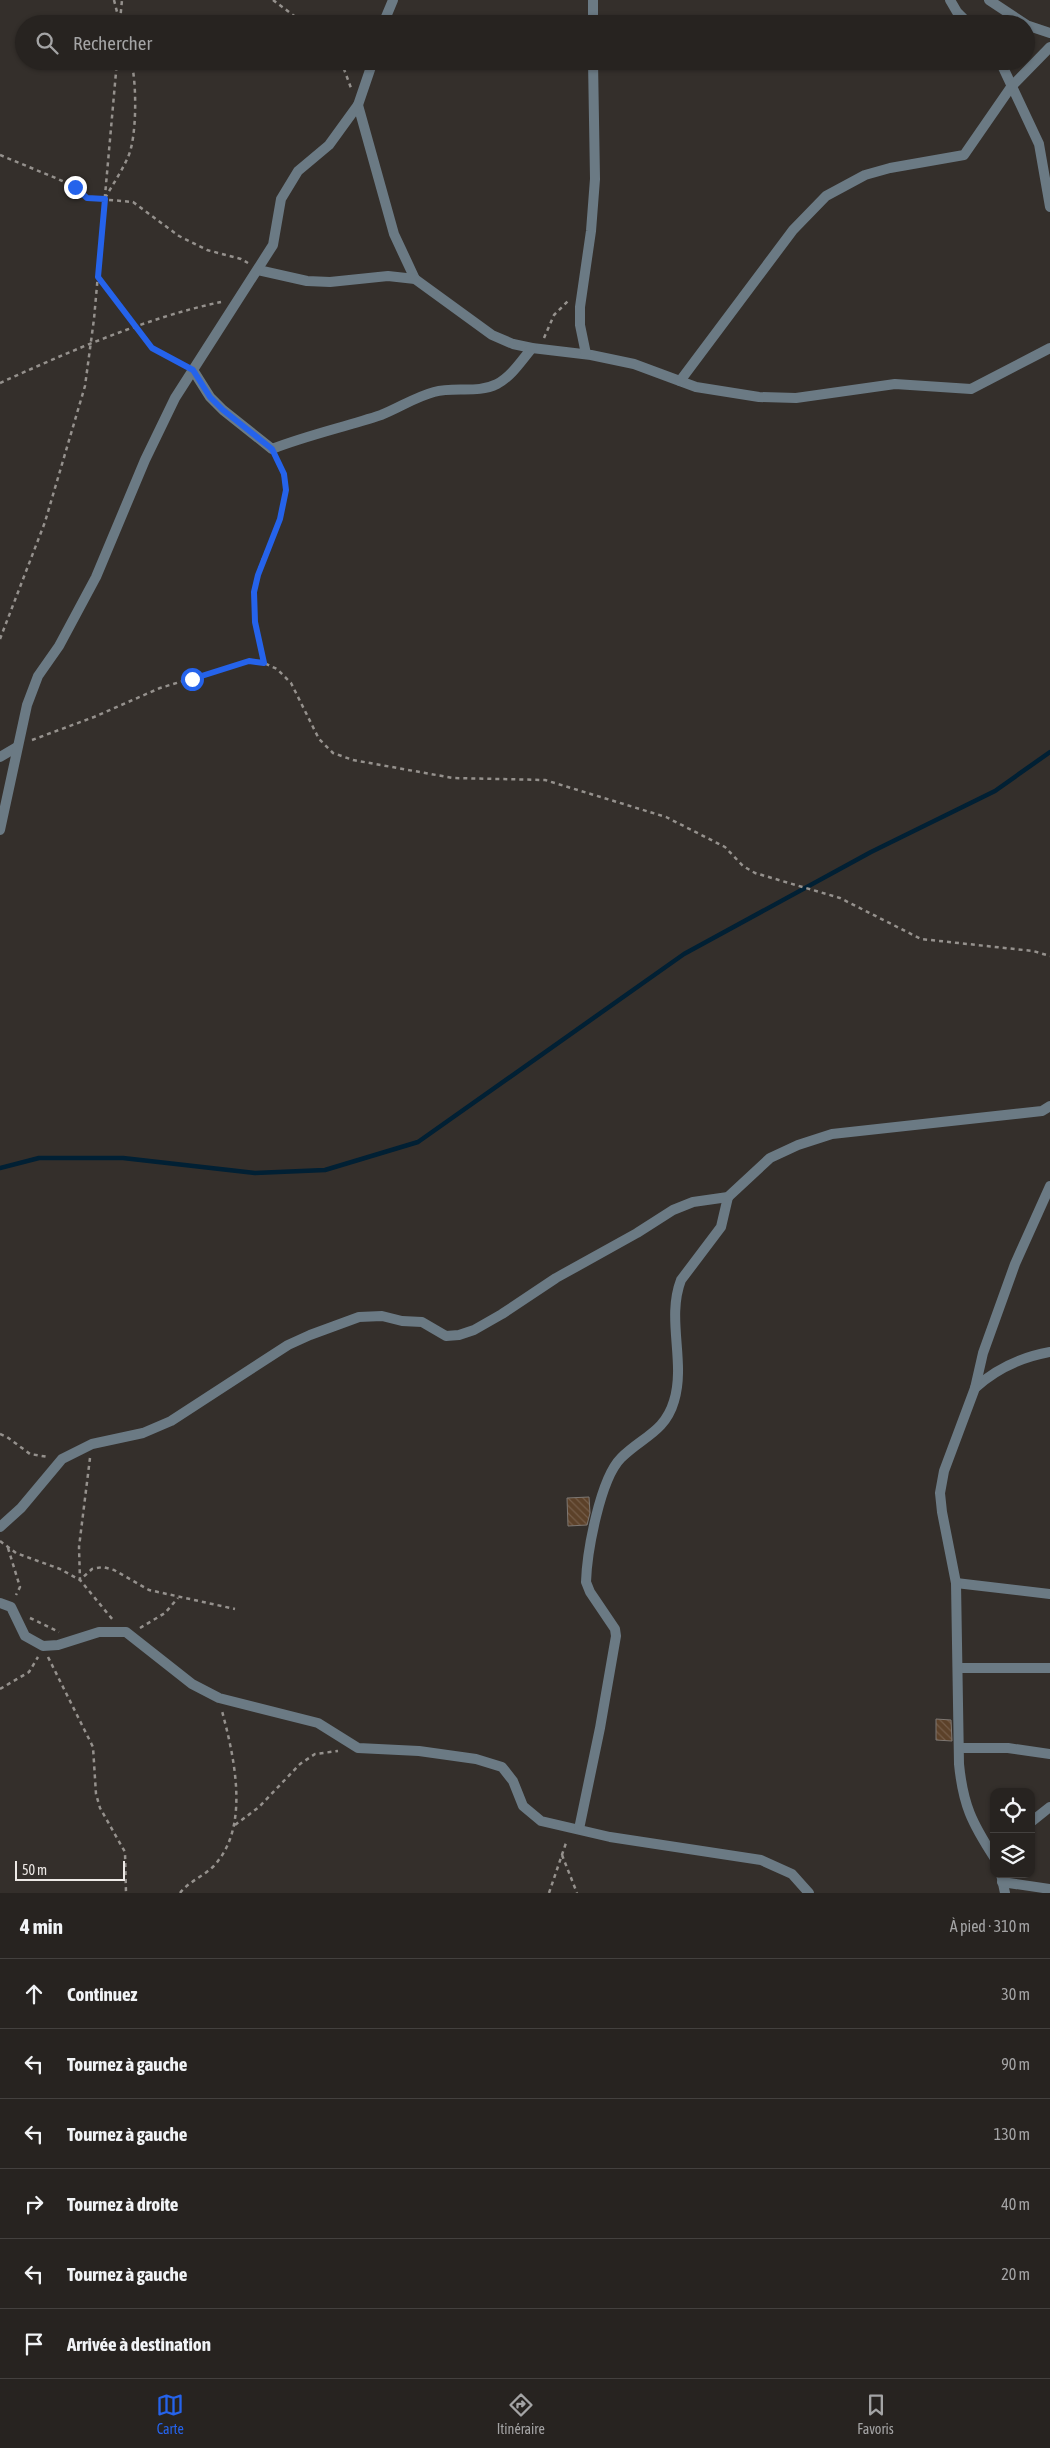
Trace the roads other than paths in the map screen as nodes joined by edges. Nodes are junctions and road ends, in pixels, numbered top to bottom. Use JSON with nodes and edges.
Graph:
{"nodes":[{"id":1,"x":393,"y":0,"type":"edge"},
{"id":2,"x":593,"y":0,"type":"edge"},
{"id":3,"x":950,"y":0,"type":"edge"},
{"id":4,"x":990,"y":0,"type":"edge"},
{"id":5,"x":387,"y":15,"type":"edge"},
{"id":6,"x":593,"y":15,"type":"edge"},
{"id":7,"x":960,"y":15,"type":"edge"},
{"id":8,"x":1012,"y":15,"type":"edge"},
{"id":9,"x":1035,"y":27,"type":"edge"},
{"id":10,"x":1050,"y":33,"type":"edge"},
{"id":11,"x":1050,"y":47,"type":"edge"},
{"id":12,"x":1035,"y":62,"type":"edge"},
{"id":13,"x":369,"y":70,"type":"edge"},
{"id":14,"x":593,"y":70,"type":"edge"},
{"id":15,"x":1004,"y":70,"type":"edge"},
{"id":16,"x":1028,"y":70,"type":"edge"},
{"id":17,"x":1011,"y":87,"type":"junction"},
{"id":18,"x":358,"y":105,"type":"junction"},
{"id":19,"x":1039,"y":144,"type":"junction"},
{"id":20,"x":1050,"y":152,"type":"edge"},
{"id":21,"x":1050,"y":206,"type":"edge"},
{"id":22,"x":258,"y":270,"type":"junction"},
{"id":23,"x":415,"y":279,"type":"junction"},
{"id":24,"x":532,"y":348,"type":"junction"},
{"id":25,"x":1050,"y":348,"type":"edge"},
{"id":26,"x":586,"y":354,"type":"junction"},
{"id":27,"x":193,"y":370,"type":"junction"},
{"id":28,"x":680,"y":381,"type":"junction"},
{"id":29,"x":17,"y":747,"type":"junction"},
{"id":30,"x":0,"y":757,"type":"edge"},
{"id":31,"x":0,"y":830,"type":"edge"},
{"id":32,"x":1047,"y":1110,"type":"edge"},
{"id":33,"x":1050,"y":1186,"type":"edge"},
{"id":34,"x":728,"y":1197,"type":"junction"},
{"id":35,"x":1050,"y":1352,"type":"edge"},
{"id":36,"x":975,"y":1388,"type":"junction"},
{"id":37,"x":0,"y":1527,"type":"edge"},
{"id":38,"x":956,"y":1583,"type":"junction"},
{"id":39,"x":1050,"y":1594,"type":"edge"},
{"id":40,"x":0,"y":1603,"type":"edge"},
{"id":41,"x":958,"y":1668,"type":"junction"},
{"id":42,"x":1050,"y":1668,"type":"edge"},
{"id":43,"x":960,"y":1748,"type":"junction"},
{"id":44,"x":1050,"y":1754,"type":"edge"},
{"id":45,"x":1050,"y":1807,"type":"edge"},
{"id":46,"x":1035,"y":1819,"type":"edge"},
{"id":47,"x":578,"y":1830,"type":"junction"},
{"id":48,"x":990,"y":1851,"type":"edge"},
{"id":49,"x":1001,"y":1878,"type":"edge"},
{"id":50,"x":1050,"y":1888,"type":"edge"},
{"id":51,"x":809,"y":1893,"type":"edge"},
{"id":52,"x":1005,"y":1893,"type":"edge"}],
"edges":[{"from":1,"to":5,"type":"street"},
{"from":2,"to":6,"type":"street"},
{"from":3,"to":7,"type":"street"},
{"from":4,"to":8,"type":"street"},
{"from":9,"to":10,"type":"street"},
{"from":11,"to":12,"type":"street"},
{"from":13,"to":18,"type":"street"},
{"from":14,"to":26,"type":"street"},
{"from":15,"to":17,"type":"street"},
{"from":16,"to":17,"type":"street"},
{"from":17,"to":19,"type":"street"},
{"from":17,"to":28,"type":"street"},
{"from":18,"to":22,"type":"street"},
{"from":18,"to":23,"type":"street"},
{"from":19,"to":20,"type":"street"},
{"from":19,"to":21,"type":"street"},
{"from":22,"to":23,"type":"street"},
{"from":22,"to":27,"type":"street"},
{"from":23,"to":24,"type":"street"},
{"from":24,"to":26,"type":"street"},
{"from":24,"to":27,"type":"street"},
{"from":25,"to":28,"type":"street"},
{"from":26,"to":28,"type":"street"},
{"from":27,"to":29,"type":"street"},
{"from":29,"to":30,"type":"street"},
{"from":29,"to":31,"type":"street"},
{"from":32,"to":34,"type":"street"},
{"from":33,"to":36,"type":"street"},
{"from":34,"to":37,"type":"street"},
{"from":34,"to":47,"type":"street"},
{"from":35,"to":36,"type":"street"},
{"from":36,"to":38,"type":"street"},
{"from":38,"to":39,"type":"street"},
{"from":38,"to":41,"type":"street"},
{"from":40,"to":47,"type":"street"},
{"from":41,"to":42,"type":"street"},
{"from":41,"to":43,"type":"street"},
{"from":43,"to":44,"type":"street"},
{"from":43,"to":48,"type":"street"},
{"from":45,"to":46,"type":"street"},
{"from":47,"to":51,"type":"street"},
{"from":49,"to":50,"type":"street"},
{"from":49,"to":52,"type":"street"}]}
